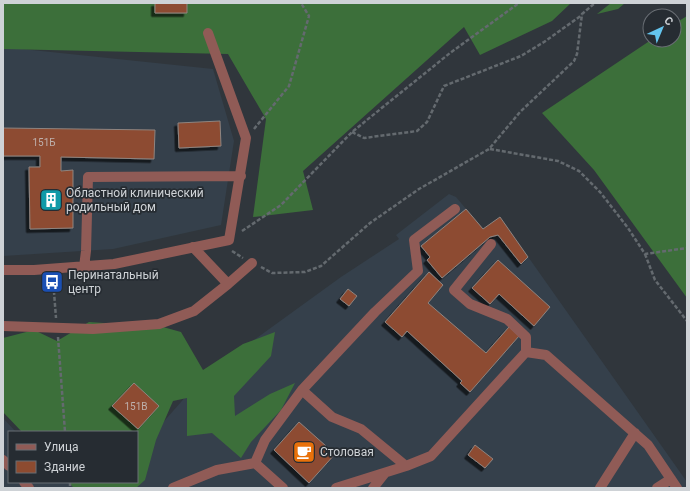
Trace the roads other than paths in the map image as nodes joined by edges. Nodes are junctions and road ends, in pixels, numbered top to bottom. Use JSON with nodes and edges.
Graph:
{"nodes":[{"id":1,"x":208,"y":33,"type":"dead end"},
{"id":2,"x":240,"y":176,"type":"junction"},
{"id":3,"x":455,"y":209,"type":"dead end"},
{"id":4,"x":491,"y":244,"type":"dead end"},
{"id":5,"x":194,"y":247,"type":"junction"},
{"id":6,"x":252,"y":263,"type":"road end"},
{"id":7,"x":84,"y":267,"type":"junction"},
{"id":8,"x":3,"y":270,"type":"edge"},
{"id":9,"x":228,"y":284,"type":"junction"},
{"id":10,"x":3,"y":326,"type":"edge"},
{"id":11,"x":526,"y":352,"type":"junction"},
{"id":12,"x":302,"y":390,"type":"junction"},
{"id":13,"x":635,"y":433,"type":"junction"},
{"id":14,"x":254,"y":463,"type":"junction"},
{"id":15,"x":406,"y":466,"type":"junction"},
{"id":16,"x":385,"y":473,"type":"junction"},
{"id":17,"x":671,"y":479,"type":"junction"},
{"id":18,"x":174,"y":488,"type":"edge"},
{"id":19,"x":283,"y":488,"type":"edge"},
{"id":20,"x":336,"y":488,"type":"edge"},
{"id":21,"x":373,"y":488,"type":"edge"},
{"id":22,"x":600,"y":488,"type":"edge"},
{"id":23,"x":657,"y":488,"type":"edge"},
{"id":24,"x":677,"y":488,"type":"edge"}],
"edges":[{"from":1,"to":2,"type":"street"},
{"from":2,"to":5,"type":"street"},
{"from":2,"to":7,"type":"street"},
{"from":3,"to":12,"type":"street"},
{"from":4,"to":11,"type":"street"},
{"from":5,"to":7,"type":"street"},
{"from":5,"to":9,"type":"street"},
{"from":6,"to":9,"type":"street"},
{"from":7,"to":8,"type":"street"},
{"from":9,"to":10,"type":"street"},
{"from":11,"to":13,"type":"street"},
{"from":11,"to":15,"type":"street"},
{"from":12,"to":14,"type":"street"},
{"from":12,"to":15,"type":"street"},
{"from":13,"to":17,"type":"street"},
{"from":13,"to":22,"type":"street"},
{"from":14,"to":18,"type":"street"},
{"from":14,"to":19,"type":"street"},
{"from":15,"to":16,"type":"street"},
{"from":16,"to":20,"type":"street"},
{"from":16,"to":21,"type":"street"},
{"from":17,"to":23,"type":"street"},
{"from":17,"to":24,"type":"street"}]}
